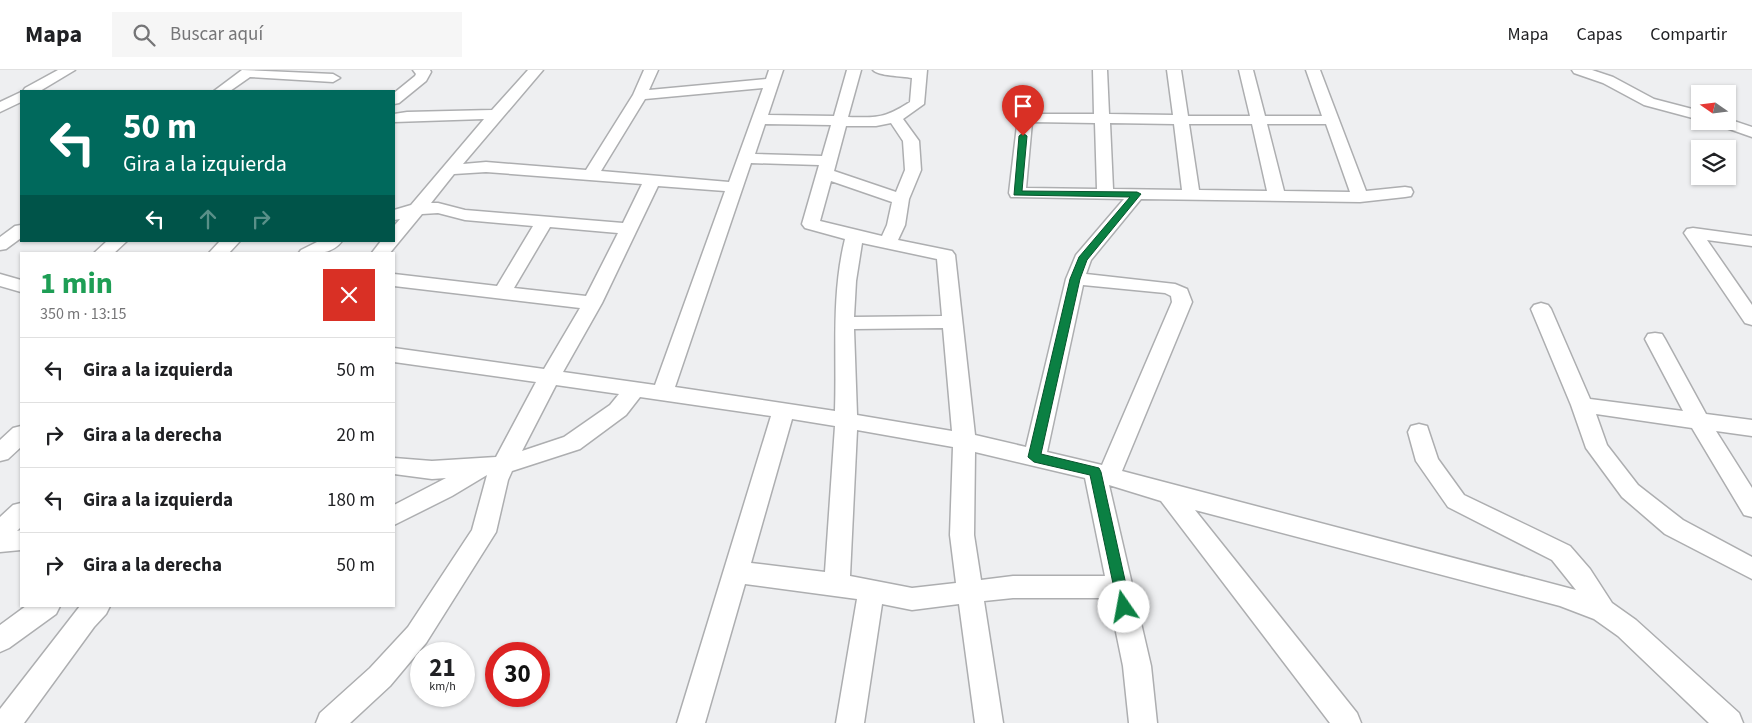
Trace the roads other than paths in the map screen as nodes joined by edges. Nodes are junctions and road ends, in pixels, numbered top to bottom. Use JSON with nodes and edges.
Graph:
{"nodes":[{"id":1,"x":68,"y":70,"type":"edge"},
{"id":2,"x":420,"y":70,"type":"edge"},
{"id":3,"x":536,"y":70,"type":"edge"},
{"id":4,"x":651,"y":70,"type":"edge"},
{"id":5,"x":872,"y":70,"type":"edge"},
{"id":6,"x":880,"y":70,"type":"edge"},
{"id":7,"x":1100,"y":70,"type":"edge"},
{"id":8,"x":1174,"y":70,"type":"edge"},
{"id":9,"x":1246,"y":70,"type":"edge"},
{"id":10,"x":1313,"y":70,"type":"edge"},
{"id":11,"x":1579,"y":70,"type":"edge"},
{"id":12,"x":249,"y":71,"type":"edge"},
{"id":13,"x":854,"y":71,"type":"edge"},
{"id":14,"x":920,"y":73,"type":"edge"},
{"id":15,"x":339,"y":74,"type":"edge"},
{"id":16,"x":774,"y":76,"type":"edge"},
{"id":17,"x":0,"y":90,"type":"edge"},
{"id":18,"x":32,"y":90,"type":"edge"},
{"id":19,"x":222,"y":90,"type":"edge"},
{"id":20,"x":316,"y":90,"type":"edge"},
{"id":21,"x":20,"y":92,"type":"edge"},
{"id":22,"x":640,"y":95,"type":"junction"},
{"id":23,"x":20,"y":97,"type":"edge"},
{"id":24,"x":395,"y":99,"type":"edge"},
{"id":25,"x":0,"y":108,"type":"edge"},
{"id":26,"x":496,"y":114,"type":"junction"},
{"id":27,"x":1691,"y":114,"type":"edge"},
{"id":28,"x":395,"y":118,"type":"edge"},
{"id":29,"x":895,"y":118,"type":"junction"},
{"id":30,"x":760,"y":119,"type":"junction"},
{"id":31,"x":1102,"y":119,"type":"junction"},
{"id":32,"x":1182,"y":120,"type":"junction"},
{"id":33,"x":1258,"y":120,"type":"junction"},
{"id":34,"x":1331,"y":120,"type":"junction"},
{"id":35,"x":839,"y":122,"type":"junction"},
{"id":36,"x":1736,"y":126,"type":"edge"},
{"id":37,"x":1752,"y":132,"type":"edge"},
{"id":38,"x":746,"y":158,"type":"junction"},
{"id":39,"x":827,"y":167,"type":"junction"},
{"id":40,"x":450,"y":170,"type":"junction"},
{"id":41,"x":590,"y":176,"type":"junction"},
{"id":42,"x":652,"y":181,"type":"junction"},
{"id":43,"x":734,"y":186,"type":"junction"},
{"id":44,"x":1406,"y":192,"type":"dead end"},
{"id":45,"x":1105,"y":194,"type":"junction"},
{"id":46,"x":1137,"y":194,"type":"junction"},
{"id":47,"x":1191,"y":195,"type":"junction"},
{"id":48,"x":1277,"y":196,"type":"junction"},
{"id":49,"x":1360,"y":197,"type":"junction"},
{"id":50,"x":901,"y":199,"type":"junction"},
{"id":51,"x":417,"y":209,"type":"junction"},
{"id":52,"x":395,"y":215,"type":"edge"},
{"id":53,"x":544,"y":222,"type":"junction"},
{"id":54,"x":629,"y":228,"type":"junction"},
{"id":55,"x":20,"y":231,"type":"edge"},
{"id":56,"x":395,"y":236,"type":"edge"},
{"id":57,"x":855,"y":236,"type":"junction"},
{"id":58,"x":1752,"y":241,"type":"edge"},
{"id":59,"x":117,"y":242,"type":"edge"},
{"id":60,"x":230,"y":242,"type":"edge"},
{"id":61,"x":331,"y":242,"type":"edge"},
{"id":62,"x":389,"y":242,"type":"edge"},
{"id":63,"x":888,"y":243,"type":"junction"},
{"id":64,"x":0,"y":245,"type":"edge"},
{"id":65,"x":104,"y":252,"type":"edge"},
{"id":66,"x":219,"y":252,"type":"edge"},
{"id":67,"x":311,"y":252,"type":"edge"},
{"id":68,"x":382,"y":252,"type":"edge"},
{"id":69,"x":1075,"y":279,"type":"junction"},
{"id":70,"x":0,"y":280,"type":"edge"},
{"id":71,"x":395,"y":280,"type":"edge"},
{"id":72,"x":20,"y":286,"type":"edge"},
{"id":73,"x":502,"y":293,"type":"junction"},
{"id":74,"x":592,"y":303,"type":"junction"},
{"id":75,"x":1541,"y":309,"type":"dead end"},
{"id":76,"x":1752,"y":319,"type":"edge"},
{"id":77,"x":953,"y":322,"type":"junction"},
{"id":78,"x":845,"y":323,"type":"junction"},
{"id":79,"x":1655,"y":339,"type":"dead end"},
{"id":80,"x":395,"y":355,"type":"edge"},
{"id":81,"x":550,"y":376,"type":"junction"},
{"id":82,"x":636,"y":388,"type":"junction"},
{"id":83,"x":663,"y":392,"type":"junction"},
{"id":84,"x":1582,"y":405,"type":"junction"},
{"id":85,"x":784,"y":410,"type":"junction"},
{"id":86,"x":846,"y":420,"type":"junction"},
{"id":87,"x":1699,"y":421,"type":"junction"},
{"id":88,"x":1752,"y":428,"type":"edge"},
{"id":89,"x":1419,"y":432,"type":"dead end"},
{"id":90,"x":20,"y":435,"type":"edge"},
{"id":91,"x":964,"y":440,"type":"junction"},
{"id":92,"x":0,"y":453,"type":"edge"},
{"id":93,"x":1034,"y":457,"type":"junction"},
{"id":94,"x":395,"y":466,"type":"edge"},
{"id":95,"x":493,"y":466,"type":"junction"},
{"id":96,"x":1102,"y":474,"type":"junction"},
{"id":97,"x":1170,"y":494,"type":"junction"},
{"id":98,"x":1752,"y":508,"type":"edge"},
{"id":99,"x":20,"y":513,"type":"edge"},
{"id":100,"x":395,"y":515,"type":"edge"},
{"id":101,"x":0,"y":532,"type":"edge"},
{"id":102,"x":20,"y":540,"type":"edge"},
{"id":103,"x":0,"y":542,"type":"edge"},
{"id":104,"x":1752,"y":569,"type":"edge"},
{"id":105,"x":736,"y":572,"type":"junction"},
{"id":106,"x":837,"y":584,"type":"junction"},
{"id":107,"x":1120,"y":588,"type":"junction"},
{"id":108,"x":872,"y":591,"type":"junction"},
{"id":109,"x":970,"y":592,"type":"junction"},
{"id":110,"x":46,"y":607,"type":"edge"},
{"id":111,"x":96,"y":607,"type":"edge"},
{"id":112,"x":1603,"y":611,"type":"junction"},
{"id":113,"x":0,"y":640,"type":"edge"},
{"id":114,"x":7,"y":722,"type":"edge"},
{"id":115,"x":330,"y":723,"type":"edge"},
{"id":116,"x":691,"y":723,"type":"edge"},
{"id":117,"x":850,"y":723,"type":"edge"},
{"id":118,"x":989,"y":723,"type":"edge"},
{"id":119,"x":1144,"y":723,"type":"edge"},
{"id":120,"x":1347,"y":723,"type":"edge"},
{"id":121,"x":1729,"y":723,"type":"edge"}],
"edges":[{"from":1,"to":18,"type":"street"},
{"from":2,"to":24,"type":"street"},
{"from":3,"to":26,"type":"street"},
{"from":4,"to":22,"type":"street"},
{"from":5,"to":13,"type":"street"},
{"from":6,"to":14,"type":"street"},
{"from":7,"to":31,"type":"street"},
{"from":8,"to":32,"type":"street"},
{"from":9,"to":33,"type":"street"},
{"from":10,"to":34,"type":"street"},
{"from":11,"to":27,"type":"street"},
{"from":12,"to":15,"type":"street"},
{"from":12,"to":19,"type":"street"},
{"from":13,"to":35,"type":"street"},
{"from":14,"to":29,"type":"street"},
{"from":15,"to":20,"type":"street"},
{"from":16,"to":22,"type":"street"},
{"from":16,"to":30,"type":"street"},
{"from":17,"to":21,"type":"street"},
{"from":22,"to":41,"type":"street"},
{"from":23,"to":25,"type":"street"},
{"from":26,"to":28,"type":"street"},
{"from":26,"to":40,"type":"street"},
{"from":29,"to":35,"type":"street"},
{"from":29,"to":50,"type":"street"},
{"from":30,"to":35,"type":"street"},
{"from":30,"to":38,"type":"street"},
{"from":31,"to":32,"type":"street"},
{"from":31,"to":45,"type":"street"},
{"from":31,"to":45,"type":"street"},
{"from":32,"to":33,"type":"street"},
{"from":32,"to":47,"type":"street"},
{"from":33,"to":34,"type":"street"},
{"from":33,"to":48,"type":"street"},
{"from":34,"to":49,"type":"street"},
{"from":35,"to":39,"type":"street"},
{"from":36,"to":37,"type":"street"},
{"from":38,"to":39,"type":"street"},
{"from":38,"to":43,"type":"street"},
{"from":39,"to":50,"type":"street"},
{"from":39,"to":57,"type":"street"},
{"from":40,"to":41,"type":"street"},
{"from":40,"to":51,"type":"street"},
{"from":41,"to":42,"type":"street"},
{"from":42,"to":43,"type":"street"},
{"from":42,"to":54,"type":"street"},
{"from":43,"to":83,"type":"street"},
{"from":44,"to":49,"type":"street"},
{"from":45,"to":46,"type":"street"},
{"from":46,"to":47,"type":"street"},
{"from":46,"to":69,"type":"street"},
{"from":47,"to":48,"type":"street"},
{"from":48,"to":49,"type":"street"},
{"from":50,"to":63,"type":"street"},
{"from":51,"to":52,"type":"street"},
{"from":51,"to":53,"type":"street"},
{"from":51,"to":56,"type":"street"},
{"from":53,"to":54,"type":"street"},
{"from":53,"to":73,"type":"street"},
{"from":54,"to":74,"type":"street"},
{"from":55,"to":64,"type":"street"},
{"from":57,"to":63,"type":"street"},
{"from":57,"to":78,"type":"street"},
{"from":58,"to":76,"type":"street"},
{"from":59,"to":65,"type":"street"},
{"from":60,"to":66,"type":"street"},
{"from":61,"to":67,"type":"street"},
{"from":62,"to":68,"type":"street"},
{"from":63,"to":77,"type":"street"},
{"from":69,"to":93,"type":"street"},
{"from":69,"to":96,"type":"street"},
{"from":70,"to":72,"type":"street"},
{"from":71,"to":73,"type":"street"},
{"from":73,"to":74,"type":"street"},
{"from":74,"to":81,"type":"street"},
{"from":75,"to":84,"type":"street"},
{"from":77,"to":78,"type":"street"},
{"from":77,"to":91,"type":"street"},
{"from":78,"to":86,"type":"street"},
{"from":79,"to":87,"type":"street"},
{"from":80,"to":81,"type":"street"},
{"from":81,"to":82,"type":"street"},
{"from":81,"to":95,"type":"street"},
{"from":82,"to":83,"type":"street"},
{"from":82,"to":95,"type":"street"},
{"from":83,"to":85,"type":"street"},
{"from":84,"to":87,"type":"street"},
{"from":84,"to":104,"type":"street"},
{"from":85,"to":86,"type":"street"},
{"from":85,"to":105,"type":"street"},
{"from":86,"to":91,"type":"street"},
{"from":86,"to":106,"type":"street"},
{"from":87,"to":88,"type":"street"},
{"from":87,"to":98,"type":"street"},
{"from":89,"to":112,"type":"street"},
{"from":90,"to":92,"type":"street"},
{"from":91,"to":93,"type":"street"},
{"from":91,"to":109,"type":"street"},
{"from":93,"to":96,"type":"street"},
{"from":94,"to":95,"type":"street"},
{"from":95,"to":100,"type":"street"},
{"from":95,"to":115,"type":"street"},
{"from":96,"to":97,"type":"street"},
{"from":96,"to":107,"type":"street"},
{"from":97,"to":112,"type":"street"},
{"from":97,"to":120,"type":"street"},
{"from":99,"to":101,"type":"street"},
{"from":102,"to":103,"type":"street"},
{"from":105,"to":106,"type":"street"},
{"from":105,"to":116,"type":"street"},
{"from":106,"to":108,"type":"street"},
{"from":107,"to":109,"type":"street"},
{"from":107,"to":119,"type":"street"},
{"from":108,"to":109,"type":"street"},
{"from":108,"to":117,"type":"street"},
{"from":109,"to":118,"type":"street"},
{"from":110,"to":113,"type":"street"},
{"from":111,"to":114,"type":"street"},
{"from":112,"to":121,"type":"street"}]}
